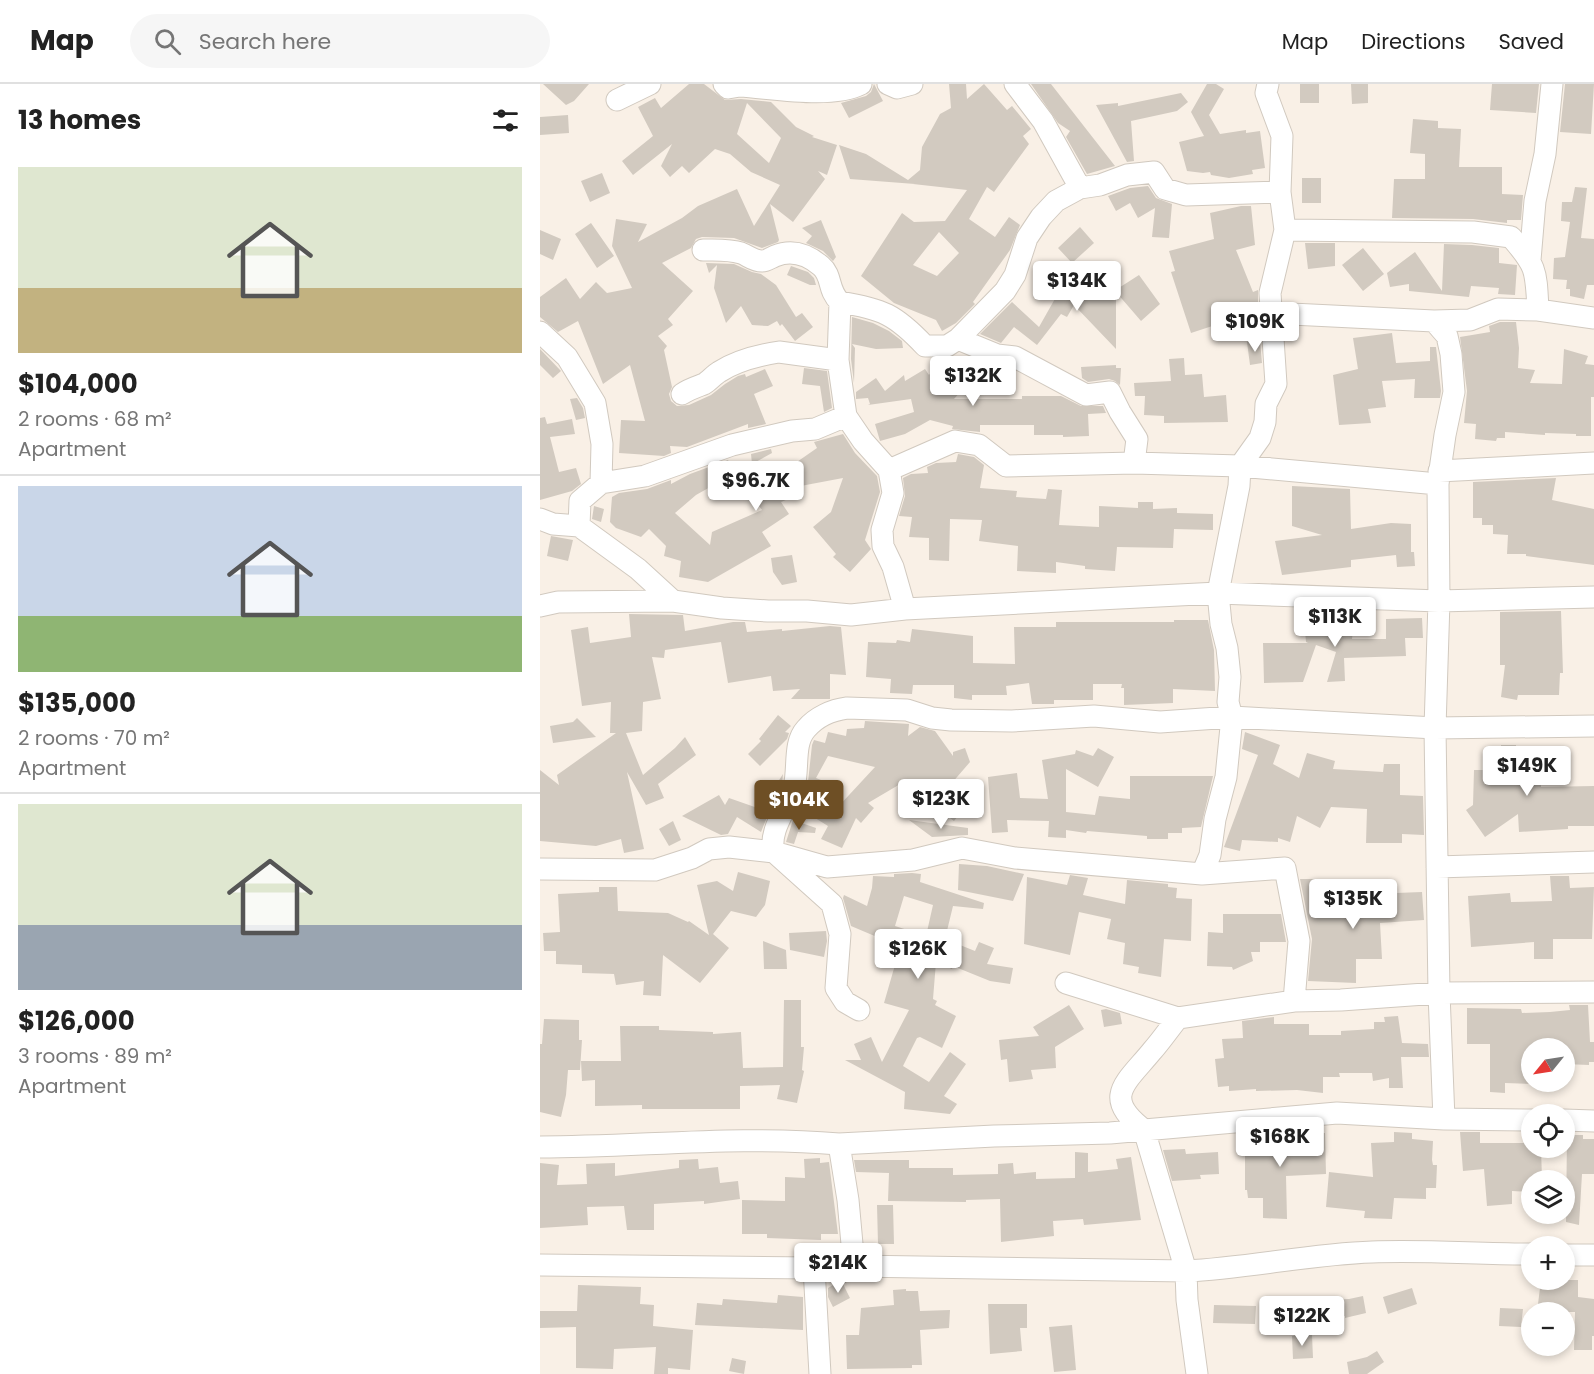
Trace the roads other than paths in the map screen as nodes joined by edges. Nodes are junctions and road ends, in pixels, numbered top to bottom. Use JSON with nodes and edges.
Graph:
{"nodes":[{"id":1,"x":650,"y":84,"type":"edge"},
{"id":2,"x":724,"y":84,"type":"edge"},
{"id":3,"x":861,"y":84,"type":"edge"},
{"id":4,"x":888,"y":84,"type":"edge"},
{"id":5,"x":912,"y":84,"type":"edge"},
{"id":6,"x":1015,"y":84,"type":"edge"},
{"id":7,"x":1268,"y":84,"type":"edge"},
{"id":8,"x":1552,"y":84,"type":"edge"},
{"id":9,"x":617,"y":100,"type":"dead end"},
{"id":10,"x":1080,"y":188,"type":"junction"},
{"id":11,"x":1280,"y":192,"type":"junction"},
{"id":12,"x":1285,"y":230,"type":"junction"},
{"id":13,"x":704,"y":250,"type":"dead end"},
{"id":14,"x":1530,"y":260,"type":"junction"},
{"id":15,"x":840,"y":302,"type":"junction"},
{"id":16,"x":1538,"y":310,"type":"junction"},
{"id":17,"x":1271,"y":313,"type":"junction"},
{"id":18,"x":1594,"y":318,"type":"edge"},
{"id":19,"x":1434,"y":321,"type":"junction"},
{"id":20,"x":540,"y":332,"type":"edge"},
{"id":21,"x":958,"y":339,"type":"junction"},
{"id":22,"x":838,"y":360,"type":"junction"},
{"id":23,"x":682,"y":394,"type":"dead end"},
{"id":24,"x":846,"y":416,"type":"junction"},
{"id":25,"x":1594,"y":463,"type":"edge"},
{"id":26,"x":1134,"y":464,"type":"junction"},
{"id":27,"x":1240,"y":466,"type":"junction"},
{"id":28,"x":889,"y":470,"type":"junction"},
{"id":29,"x":1438,"y":478,"type":"junction"},
{"id":30,"x":601,"y":483,"type":"junction"},
{"id":31,"x":540,"y":519,"type":"edge"},
{"id":32,"x":579,"y":526,"type":"junction"},
{"id":33,"x":1218,"y":593,"type":"junction"},
{"id":34,"x":1594,"y":597,"type":"edge"},
{"id":35,"x":673,"y":601,"type":"junction"},
{"id":36,"x":1439,"y":601,"type":"junction"},
{"id":37,"x":540,"y":606,"type":"edge"},
{"id":38,"x":905,"y":609,"type":"junction"},
{"id":39,"x":1232,"y":717,"type":"junction"},
{"id":40,"x":1594,"y":726,"type":"edge"},
{"id":41,"x":1434,"y":728,"type":"junction"},
{"id":42,"x":774,"y":852,"type":"junction"},
{"id":43,"x":1594,"y":862,"type":"edge"},
{"id":44,"x":1437,"y":867,"type":"junction"},
{"id":45,"x":540,"y":869,"type":"edge"},
{"id":46,"x":1202,"y":874,"type":"junction"},
{"id":47,"x":1066,"y":983,"type":"dead end"},
{"id":48,"x":1594,"y":992,"type":"edge"},
{"id":49,"x":1439,"y":993,"type":"junction"},
{"id":50,"x":1294,"y":1001,"type":"junction"},
{"id":51,"x":859,"y":1010,"type":"dead end"},
{"id":52,"x":1178,"y":1018,"type":"junction"},
{"id":53,"x":1444,"y":1119,"type":"junction"},
{"id":54,"x":1521,"y":1120,"type":"edge"},
{"id":55,"x":1575,"y":1120,"type":"edge"},
{"id":56,"x":1594,"y":1121,"type":"edge"},
{"id":57,"x":1144,"y":1130,"type":"junction"},
{"id":58,"x":839,"y":1144,"type":"junction"},
{"id":59,"x":540,"y":1147,"type":"edge"},
{"id":60,"x":1521,"y":1254,"type":"edge"},
{"id":61,"x":1575,"y":1255,"type":"edge"},
{"id":62,"x":1594,"y":1255,"type":"edge"},
{"id":63,"x":540,"y":1265,"type":"edge"},
{"id":64,"x":854,"y":1266,"type":"junction"},
{"id":65,"x":814,"y":1268,"type":"junction"},
{"id":66,"x":1186,"y":1271,"type":"junction"},
{"id":67,"x":820,"y":1374,"type":"edge"},
{"id":68,"x":1197,"y":1374,"type":"edge"}],
"edges":[{"from":1,"to":9,"type":"street"},
{"from":2,"to":3,"type":"street"},
{"from":4,"to":5,"type":"street"},
{"from":6,"to":10,"type":"street"},
{"from":7,"to":11,"type":"street"},
{"from":8,"to":14,"type":"street"},
{"from":10,"to":11,"type":"street"},
{"from":10,"to":21,"type":"street"},
{"from":11,"to":12,"type":"street"},
{"from":12,"to":14,"type":"street"},
{"from":12,"to":17,"type":"street"},
{"from":13,"to":15,"type":"street"},
{"from":14,"to":16,"type":"street"},
{"from":15,"to":21,"type":"street"},
{"from":15,"to":22,"type":"street"},
{"from":16,"to":18,"type":"street"},
{"from":16,"to":19,"type":"street"},
{"from":17,"to":19,"type":"street"},
{"from":17,"to":27,"type":"street"},
{"from":19,"to":29,"type":"street"},
{"from":20,"to":30,"type":"street"},
{"from":21,"to":26,"type":"street"},
{"from":22,"to":23,"type":"street"},
{"from":22,"to":24,"type":"street"},
{"from":24,"to":28,"type":"street"},
{"from":24,"to":30,"type":"street"},
{"from":25,"to":29,"type":"street"},
{"from":26,"to":27,"type":"street"},
{"from":26,"to":28,"type":"street"},
{"from":27,"to":29,"type":"street"},
{"from":27,"to":33,"type":"street"},
{"from":28,"to":38,"type":"street"},
{"from":29,"to":36,"type":"street"},
{"from":30,"to":32,"type":"street"},
{"from":31,"to":32,"type":"street"},
{"from":32,"to":35,"type":"street"},
{"from":33,"to":36,"type":"street"},
{"from":33,"to":38,"type":"street"},
{"from":33,"to":39,"type":"street"},
{"from":34,"to":36,"type":"street"},
{"from":35,"to":37,"type":"street"},
{"from":35,"to":38,"type":"street"},
{"from":36,"to":41,"type":"street"},
{"from":39,"to":41,"type":"street"},
{"from":39,"to":42,"type":"street"},
{"from":39,"to":46,"type":"street"},
{"from":40,"to":41,"type":"street"},
{"from":41,"to":44,"type":"street"},
{"from":42,"to":45,"type":"street"},
{"from":42,"to":46,"type":"street"},
{"from":42,"to":51,"type":"street"},
{"from":43,"to":44,"type":"street"},
{"from":44,"to":49,"type":"street"},
{"from":46,"to":50,"type":"street"},
{"from":47,"to":52,"type":"street"},
{"from":48,"to":49,"type":"street"},
{"from":49,"to":50,"type":"street"},
{"from":49,"to":53,"type":"street"},
{"from":50,"to":52,"type":"street"},
{"from":52,"to":57,"type":"street"},
{"from":53,"to":54,"type":"street"},
{"from":53,"to":57,"type":"street"},
{"from":55,"to":56,"type":"street"},
{"from":57,"to":58,"type":"street"},
{"from":57,"to":66,"type":"street"},
{"from":58,"to":59,"type":"street"},
{"from":58,"to":64,"type":"street"},
{"from":60,"to":66,"type":"street"},
{"from":61,"to":62,"type":"street"},
{"from":63,"to":65,"type":"street"},
{"from":64,"to":65,"type":"street"},
{"from":64,"to":66,"type":"street"},
{"from":65,"to":67,"type":"street"},
{"from":66,"to":68,"type":"street"}]}
